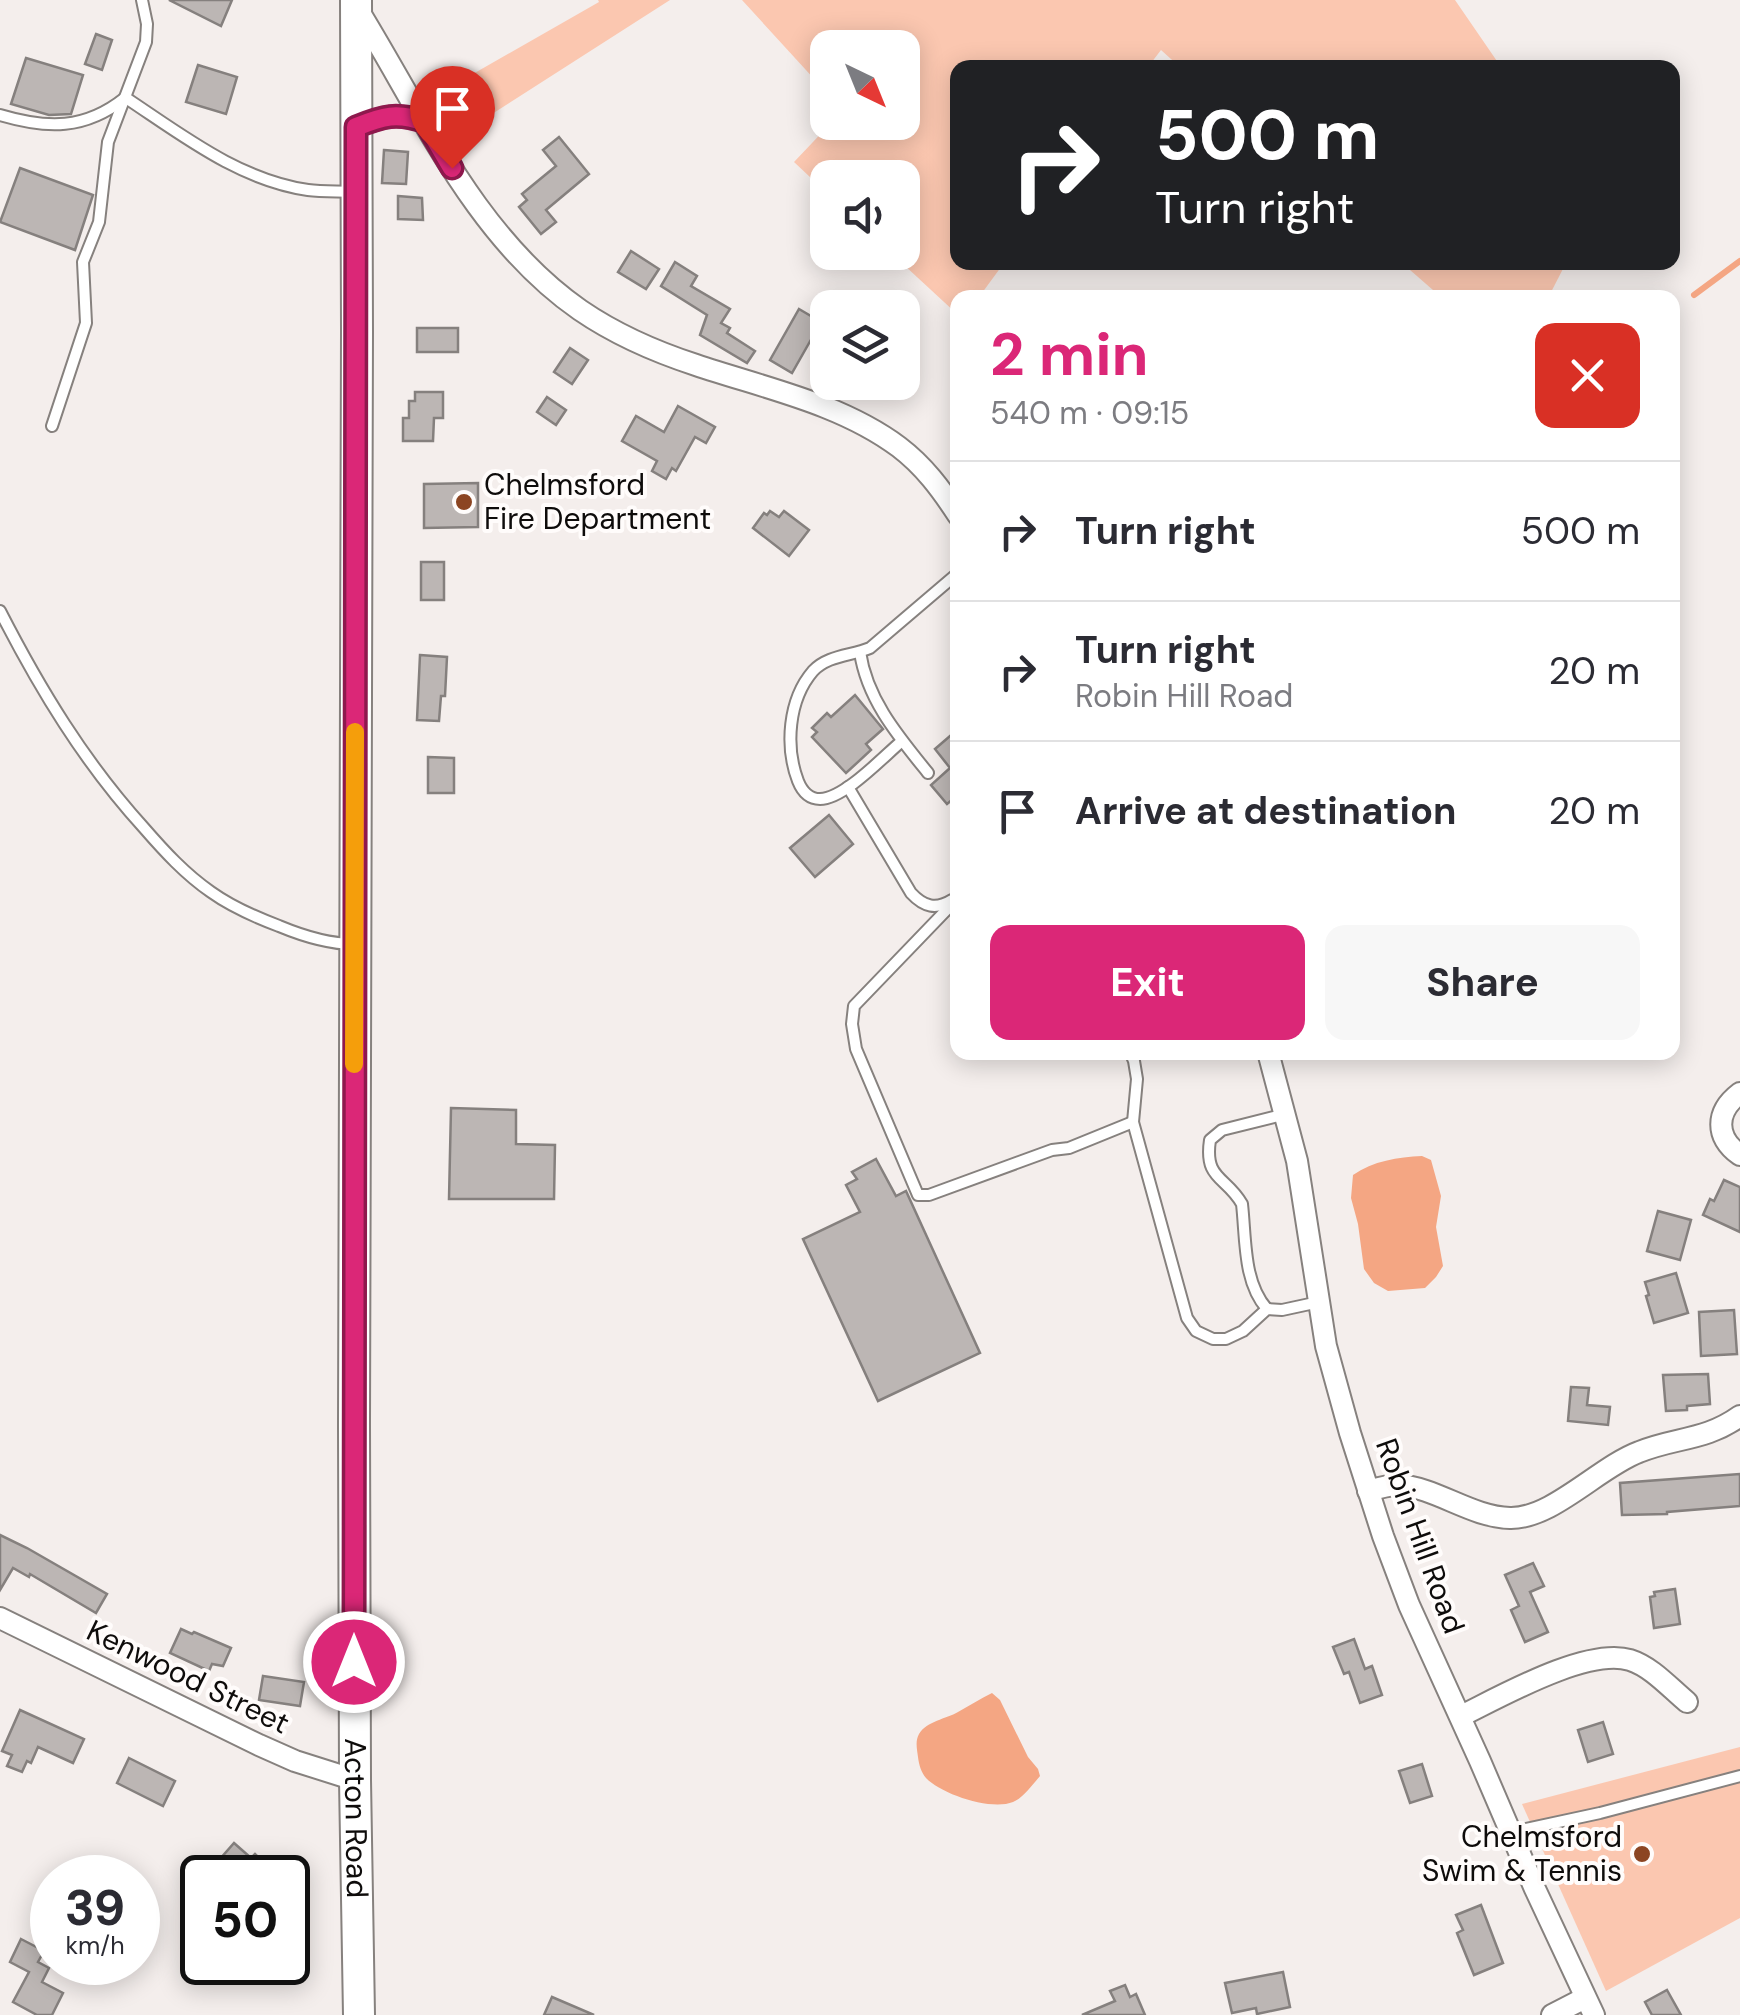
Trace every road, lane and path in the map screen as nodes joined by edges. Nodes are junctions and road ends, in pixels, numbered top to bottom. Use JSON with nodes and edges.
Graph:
{"nodes":[{"id":1,"x":142,"y":0,"type":"edge"},
{"id":2,"x":356,"y":3,"type":"edge"},
{"id":3,"x":126,"y":98,"type":"junction"},
{"id":4,"x":0,"y":115,"type":"edge"},
{"id":5,"x":425,"y":122,"type":"junction"},
{"id":6,"x":356,"y":127,"type":"junction"},
{"id":7,"x":356,"y":192,"type":"junction"},
{"id":8,"x":52,"y":426,"type":"dead end"},
{"id":9,"x":950,"y":504,"type":"edge"},
{"id":10,"x":950,"y":580,"type":"edge"},
{"id":11,"x":0,"y":611,"type":"edge"},
{"id":12,"x":860,"y":652,"type":"junction"},
{"id":13,"x":902,"y":741,"type":"junction"},
{"id":14,"x":928,"y":773,"type":"dead end"},
{"id":15,"x":848,"y":786,"type":"junction"},
{"id":16,"x":950,"y":901,"type":"edge"},
{"id":17,"x":950,"y":906,"type":"edge"},
{"id":18,"x":355,"y":944,"type":"junction"},
{"id":19,"x":1134,"y":1060,"type":"edge"},
{"id":20,"x":1270,"y":1060,"type":"edge"},
{"id":21,"x":1740,"y":1093,"type":"edge"},
{"id":22,"x":1286,"y":1114,"type":"junction"},
{"id":23,"x":1132,"y":1122,"type":"junction"},
{"id":24,"x":1740,"y":1155,"type":"edge"},
{"id":25,"x":1319,"y":1302,"type":"junction"},
{"id":26,"x":1267,"y":1310,"type":"junction"},
{"id":27,"x":1740,"y":1416,"type":"edge"},
{"id":28,"x":1368,"y":1490,"type":"junction"},
{"id":29,"x":0,"y":1618,"type":"edge"},
{"id":30,"x":1687,"y":1702,"type":"dead end"},
{"id":31,"x":1460,"y":1716,"type":"junction"},
{"id":32,"x":1740,"y":1776,"type":"edge"},
{"id":33,"x":355,"y":1780,"type":"junction"},
{"id":34,"x":1512,"y":1832,"type":"junction"},
{"id":35,"x":1589,"y":2007,"type":"edge"},
{"id":36,"x":358,"y":2015,"type":"edge"},
{"id":37,"x":1552,"y":2015,"type":"edge"}],
"edges":[{"from":1,"to":3,"type":"lane"},
{"from":2,"to":5,"type":"street"},
{"from":2,"to":6,"type":"main road","name":"Acton Road"},
{"from":3,"to":4,"type":"lane"},
{"from":3,"to":7,"type":"lane"},
{"from":3,"to":8,"type":"lane"},
{"from":5,"to":6,"type":"street"},
{"from":5,"to":9,"type":"street"},
{"from":6,"to":7,"type":"main road","name":"Acton Road"},
{"from":7,"to":18,"type":"main road","name":"Acton Road"},
{"from":10,"to":12,"type":"lane"},
{"from":11,"to":18,"type":"lane"},
{"from":12,"to":13,"type":"lane"},
{"from":12,"to":15,"type":"lane"},
{"from":13,"to":14,"type":"lane"},
{"from":13,"to":15,"type":"lane"},
{"from":15,"to":16,"type":"lane"},
{"from":17,"to":23,"type":"lane"},
{"from":18,"to":33,"type":"main road","name":"Acton Road"},
{"from":19,"to":23,"type":"lane"},
{"from":20,"to":22,"type":"street","name":"Robin Hill Road"},
{"from":21,"to":24,"type":"street"},
{"from":22,"to":25,"type":"street","name":"Robin Hill Road"},
{"from":22,"to":26,"type":"lane"},
{"from":23,"to":26,"type":"lane"},
{"from":25,"to":26,"type":"lane"},
{"from":25,"to":28,"type":"street","name":"Robin Hill Road"},
{"from":27,"to":28,"type":"street"},
{"from":28,"to":31,"type":"street","name":"Robin Hill Road"},
{"from":29,"to":33,"type":"street","name":"Kenwood Street"},
{"from":30,"to":31,"type":"street"},
{"from":31,"to":34,"type":"street","name":"Robin Hill Road"},
{"from":32,"to":34,"type":"lane"},
{"from":33,"to":36,"type":"main road","name":"Acton Road"},
{"from":34,"to":35,"type":"street","name":"Robin Hill Road"},
{"from":35,"to":37,"type":"street"}]}
